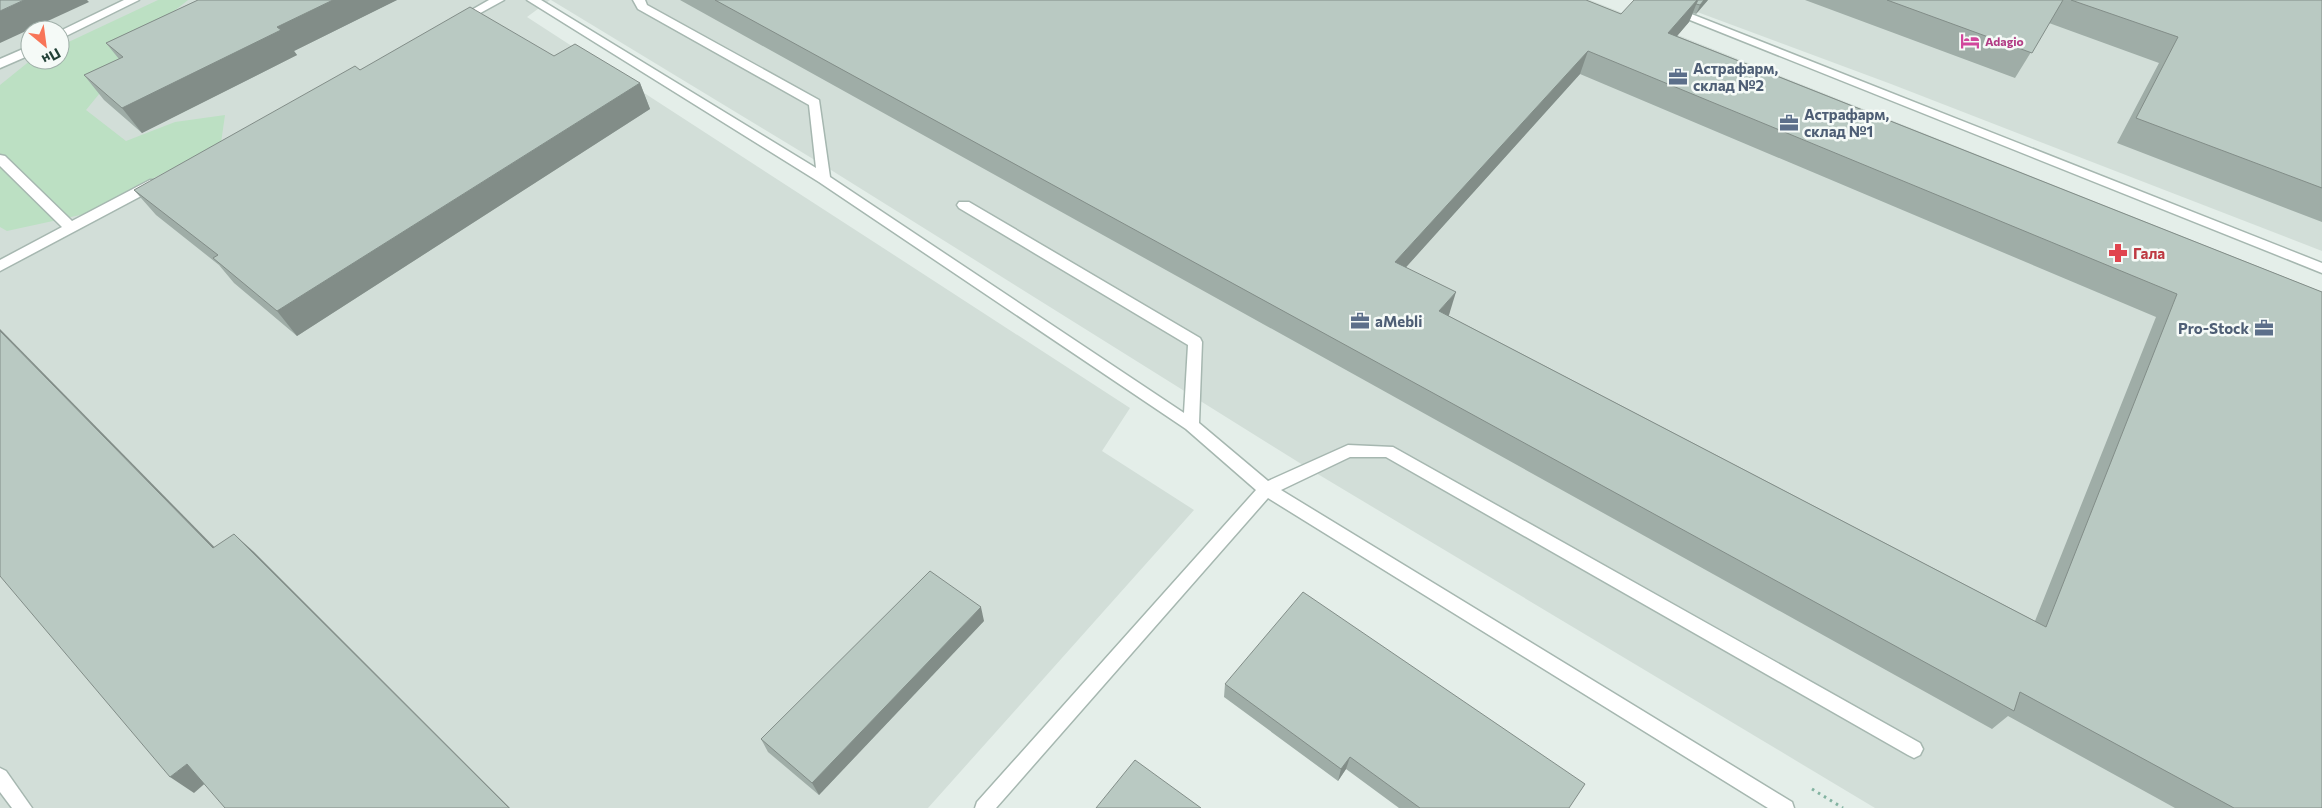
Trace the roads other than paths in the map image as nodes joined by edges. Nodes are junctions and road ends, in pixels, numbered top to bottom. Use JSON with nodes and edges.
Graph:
{"nodes":[{"id":1,"x":133,"y":0,"type":"edge"},
{"id":2,"x":498,"y":0,"type":"edge"},
{"id":3,"x":533,"y":0,"type":"edge"},
{"id":4,"x":639,"y":0,"type":"edge"},
{"id":5,"x":1646,"y":0,"type":"edge"},
{"id":6,"x":446,"y":28,"type":"edge"},
{"id":7,"x":70,"y":30,"type":"edge"},
{"id":8,"x":20,"y":55,"type":"edge"},
{"id":9,"x":0,"y":64,"type":"edge"},
{"id":10,"x":0,"y":159,"type":"edge"},
{"id":11,"x":167,"y":177,"type":"edge"},
{"id":12,"x":824,"y":179,"type":"junction"},
{"id":13,"x":964,"y":205,"type":"dead end"},
{"id":14,"x":71,"y":228,"type":"junction"},
{"id":15,"x":0,"y":266,"type":"edge"},
{"id":16,"x":2322,"y":268,"type":"edge"},
{"id":17,"x":1191,"y":425,"type":"junction"},
{"id":18,"x":1266,"y":489,"type":"junction"},
{"id":19,"x":1914,"y":749,"type":"dead end"},
{"id":20,"x":0,"y":777,"type":"edge"},
{"id":21,"x":23,"y":808,"type":"edge"},
{"id":22,"x":984,"y":808,"type":"edge"},
{"id":23,"x":1785,"y":808,"type":"edge"}],
"edges":[{"from":1,"to":7,"type":"lane"},
{"from":2,"to":6,"type":"lane"},
{"from":3,"to":12,"type":"lane"},
{"from":4,"to":12,"type":"lane"},
{"from":5,"to":16,"type":"lane"},
{"from":8,"to":9,"type":"lane"},
{"from":10,"to":14,"type":"lane"},
{"from":11,"to":14,"type":"lane"},
{"from":12,"to":17,"type":"lane"},
{"from":13,"to":17,"type":"lane"},
{"from":14,"to":15,"type":"lane"},
{"from":17,"to":18,"type":"lane"},
{"from":18,"to":19,"type":"lane"},
{"from":18,"to":22,"type":"lane"},
{"from":18,"to":23,"type":"lane"},
{"from":20,"to":21,"type":"lane"}]}
